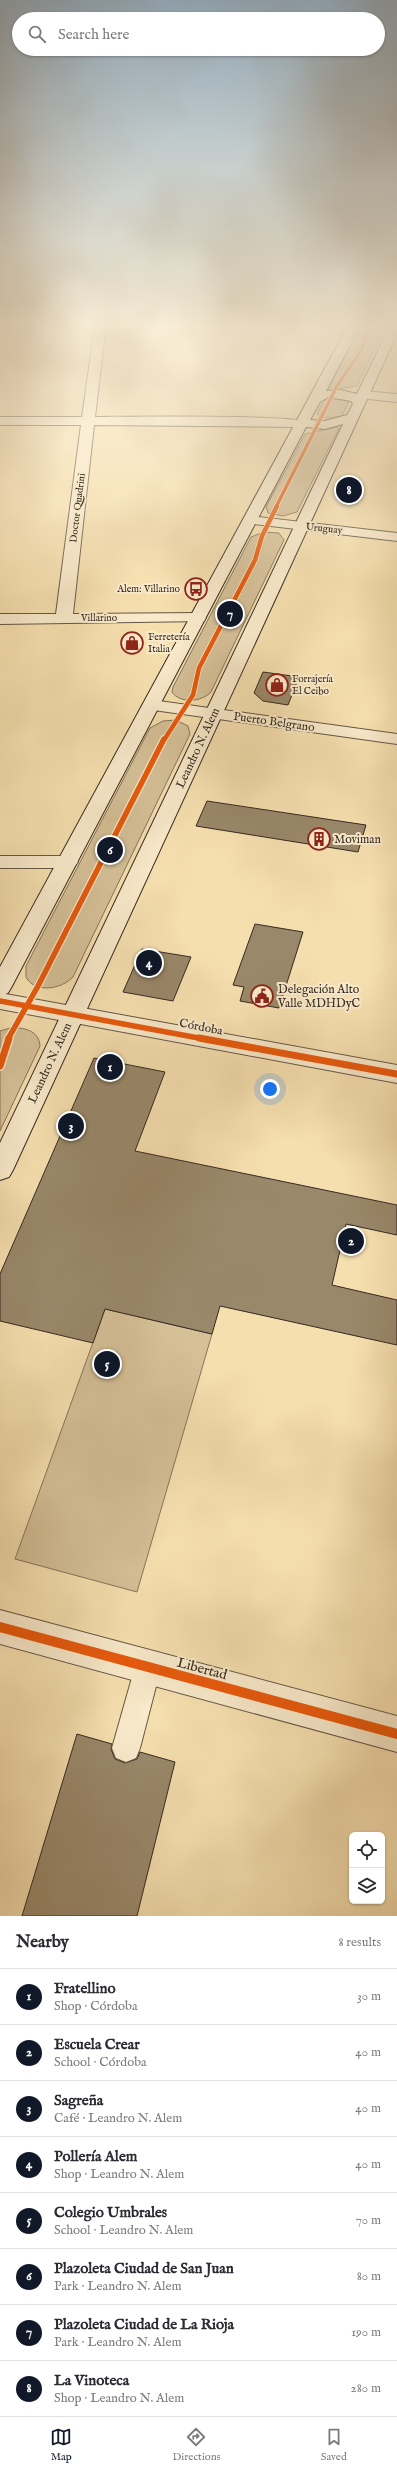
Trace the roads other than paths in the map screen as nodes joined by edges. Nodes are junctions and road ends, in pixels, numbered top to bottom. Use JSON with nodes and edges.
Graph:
{"nodes":[{"id":1,"x":89,"y":415,"type":"edge"},
{"id":2,"x":306,"y":415,"type":"edge"},
{"id":3,"x":342,"y":415,"type":"edge"},
{"id":4,"x":353,"y":415,"type":"edge"},
{"id":5,"x":0,"y":421,"type":"edge"},
{"id":6,"x":88,"y":421,"type":"junction"},
{"id":7,"x":302,"y":423,"type":"junction"},
{"id":8,"x":250,"y":520,"type":"junction"},
{"id":9,"x":302,"y":526,"type":"junction"},
{"id":10,"x":397,"y":537,"type":"edge"},
{"id":11,"x":64,"y":618,"type":"junction"},
{"id":12,"x":198,"y":618,"type":"junction"},
{"id":13,"x":0,"y":619,"type":"edge"},
{"id":14,"x":152,"y":705,"type":"junction"},
{"id":15,"x":214,"y":713,"type":"junction"},
{"id":16,"x":397,"y":739,"type":"edge"},
{"id":17,"x":0,"y":862,"type":"edge"},
{"id":18,"x":68,"y":862,"type":"junction"},
{"id":19,"x":0,"y":988,"type":"edge"},
{"id":20,"x":0,"y":1001,"type":"edge"},
{"id":21,"x":73,"y":1014,"type":"junction"},
{"id":22,"x":397,"y":1074,"type":"edge"},
{"id":23,"x":0,"y":1170,"type":"edge"},
{"id":24,"x":0,"y":1627,"type":"edge"},
{"id":25,"x":148,"y":1667,"type":"junction"},
{"id":26,"x":397,"y":1734,"type":"edge"},
{"id":27,"x":126,"y":1748,"type":"dead end"}],
"edges":[{"from":1,"to":6,"type":"main road","name":"Doctor Quadrini"},
{"from":2,"to":7,"type":"main road"},
{"from":3,"to":7,"type":"main road"},
{"from":4,"to":9,"type":"main road","name":"Leandro N. Alem"},
{"from":5,"to":6,"type":"main road"},
{"from":6,"to":7,"type":"main road"},
{"from":6,"to":11,"type":"main road","name":"Doctor Quadrini"},
{"from":7,"to":8,"type":"main road"},
{"from":8,"to":9,"type":"main road","name":"Uruguay"},
{"from":8,"to":12,"type":"main road"},
{"from":9,"to":10,"type":"main road","name":"Uruguay"},
{"from":9,"to":15,"type":"main road","name":"Leandro N. Alem"},
{"from":11,"to":12,"type":"main road","name":"Villarino"},
{"from":11,"to":13,"type":"main road","name":"Villarino"},
{"from":12,"to":14,"type":"main road"},
{"from":14,"to":15,"type":"main road","name":"Puerto Belgrano"},
{"from":14,"to":18,"type":"main road"},
{"from":15,"to":16,"type":"main road","name":"Puerto Belgrano"},
{"from":15,"to":21,"type":"main road","name":"Leandro N. Alem"},
{"from":17,"to":18,"type":"main road"},
{"from":18,"to":19,"type":"main road"},
{"from":20,"to":21,"type":"main road","name":"Córdoba"},
{"from":21,"to":22,"type":"main road","name":"Córdoba"},
{"from":21,"to":23,"type":"main road","name":"Leandro N. Alem"},
{"from":24,"to":25,"type":"main road","name":"Libertad"},
{"from":25,"to":26,"type":"main road","name":"Libertad"},
{"from":25,"to":27,"type":"lane"}]}
